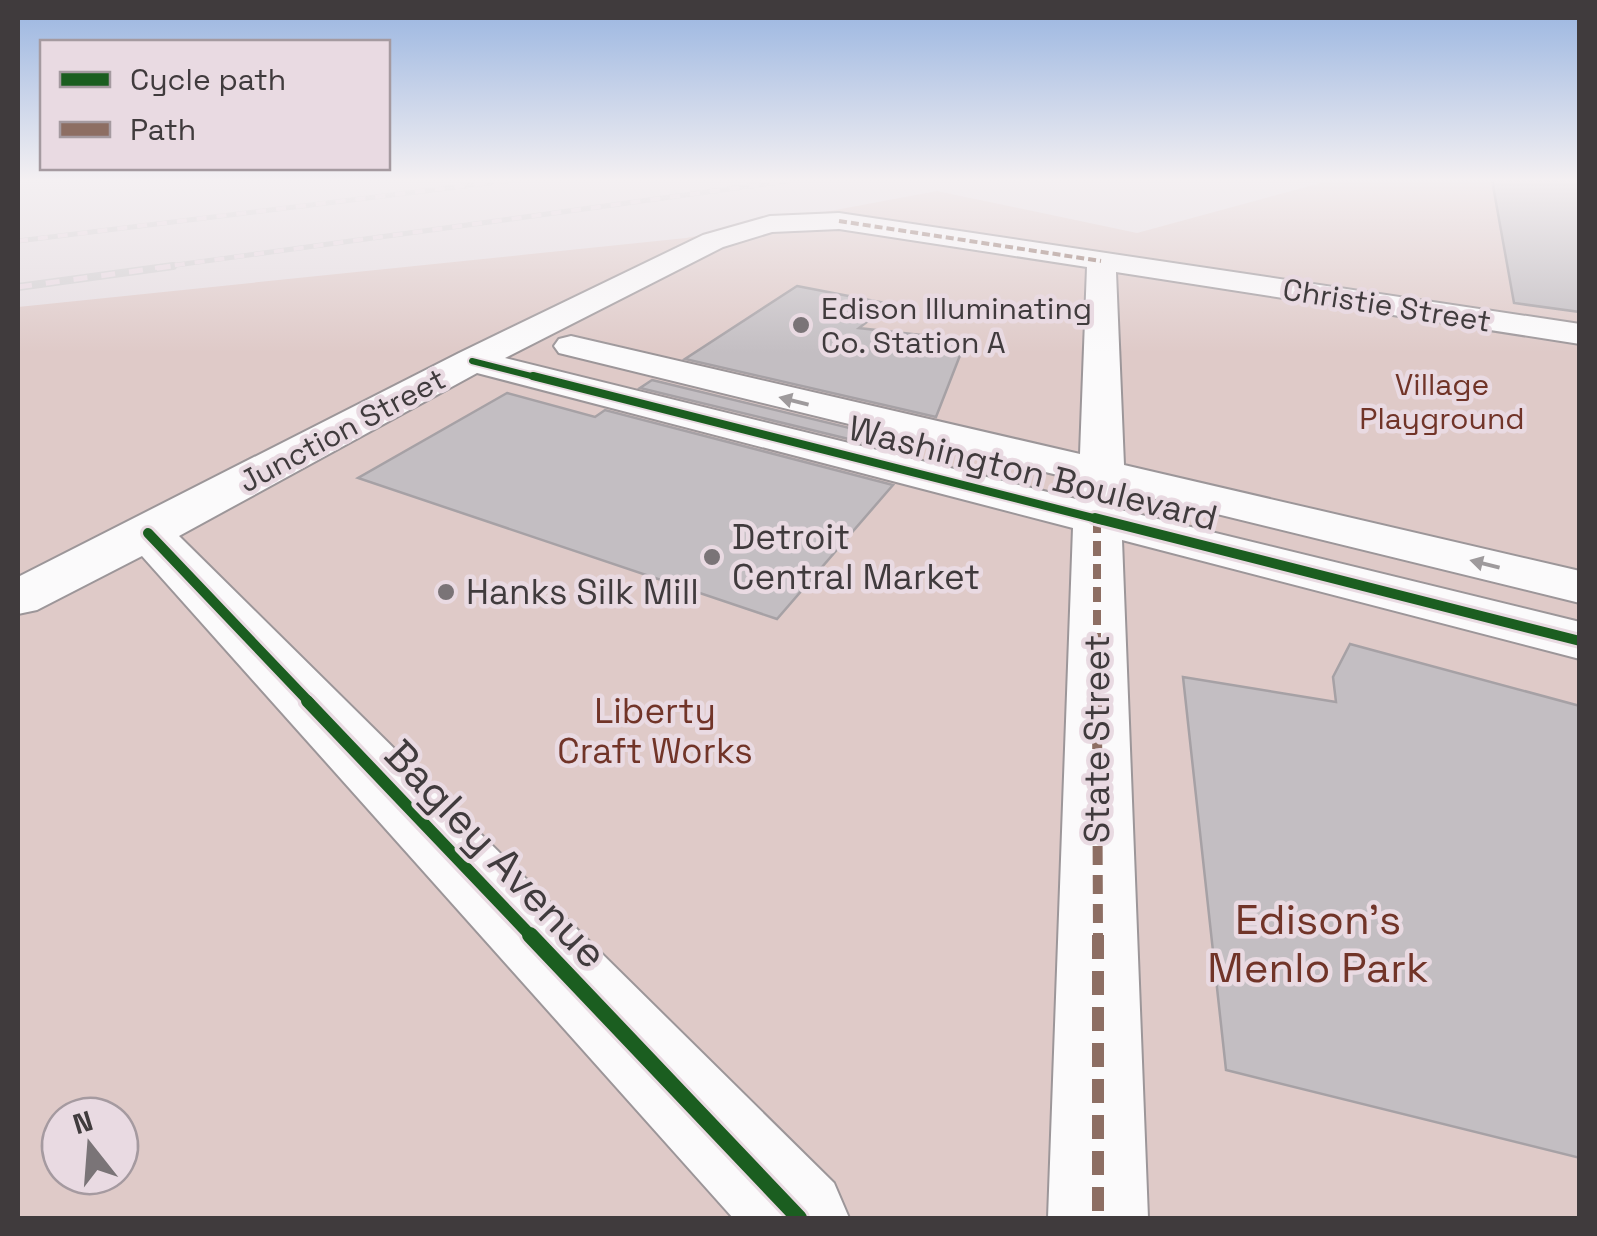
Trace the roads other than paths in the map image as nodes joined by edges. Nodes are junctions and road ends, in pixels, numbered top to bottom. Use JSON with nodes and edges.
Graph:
{"nodes":[{"id":1,"x":723,"y":238,"type":"edge"},
{"id":2,"x":948,"y":238,"type":"edge"},
{"id":3,"x":1101,"y":261,"type":"junction"},
{"id":4,"x":1580,"y":334,"type":"edge"},
{"id":5,"x":525,"y":335,"type":"junction"},
{"id":6,"x":472,"y":360,"type":"junction"},
{"id":7,"x":1099,"y":493,"type":"junction"},
{"id":8,"x":148,"y":533,"type":"junction"},
{"id":9,"x":1580,"y":586,"type":"edge"},
{"id":10,"x":18,"y":598,"type":"edge"},
{"id":11,"x":1580,"y":641,"type":"edge"},
{"id":12,"x":799,"y":1218,"type":"edge"},
{"id":13,"x":1098,"y":1218,"type":"edge"}],
"edges":[{"from":1,"to":5,"type":"street","name":"Junction Street"},
{"from":2,"to":3,"type":"street","name":"Christie Street"},
{"from":3,"to":4,"type":"street","name":"Christie Street"},
{"from":3,"to":7,"type":"street","name":"State Street"},
{"from":5,"to":6,"type":"street","name":"Junction Street"},
{"from":7,"to":5,"type":"street","name":"Washington Boulevard","one_way":true},
{"from":6,"to":7,"type":"street","name":"Washington Boulevard"},
{"from":6,"to":8,"type":"street","name":"Junction Street"},
{"from":9,"to":7,"type":"street","name":"Washington Boulevard","one_way":true},
{"from":7,"to":11,"type":"street","name":"Washington Boulevard"},
{"from":7,"to":13,"type":"street","name":"State Street"},
{"from":8,"to":10,"type":"street","name":"Junction Street"},
{"from":8,"to":12,"type":"street","name":"Bagley Avenue"}]}
